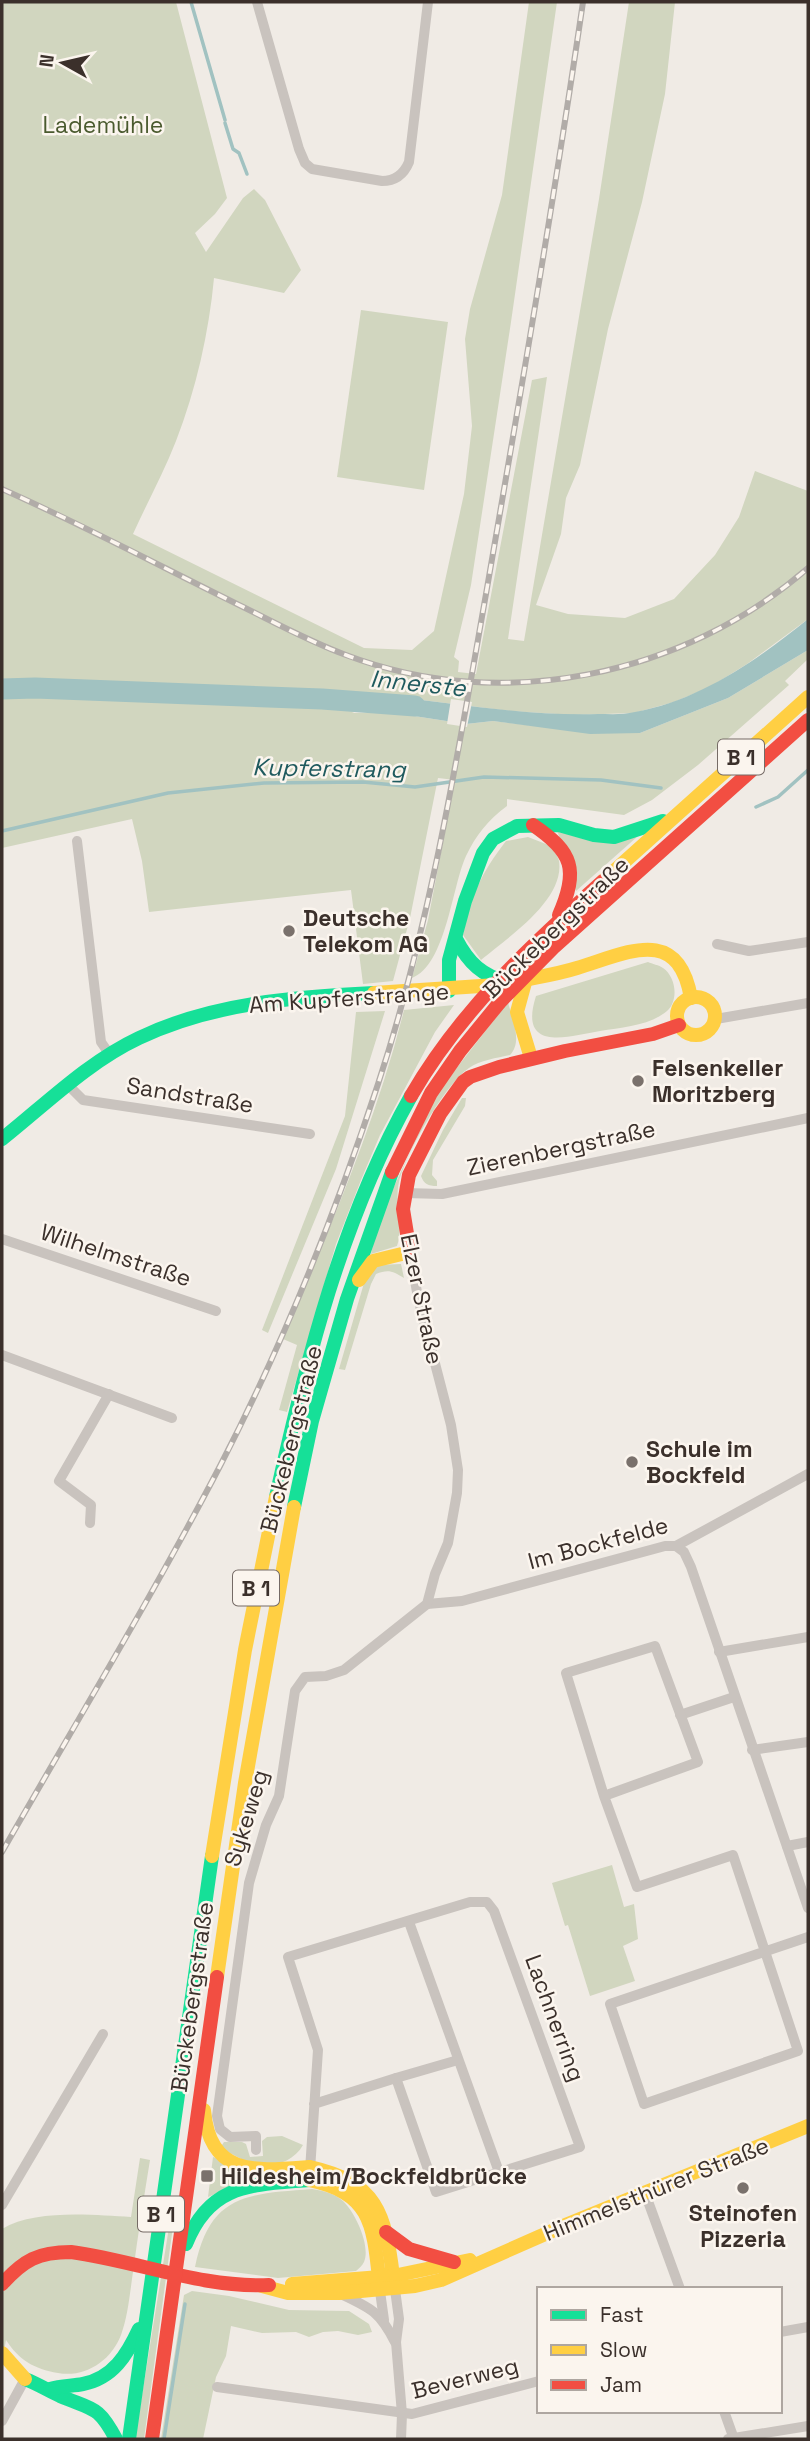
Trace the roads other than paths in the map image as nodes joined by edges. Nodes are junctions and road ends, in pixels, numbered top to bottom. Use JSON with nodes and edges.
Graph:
{"nodes":[{"id":1,"x":257,"y":2,"type":"edge"},
{"id":2,"x":428,"y":2,"type":"edge"},
{"id":3,"x":808,"y":697,"type":"edge"},
{"id":4,"x":808,"y":720,"type":"edge"},
{"id":5,"x":674,"y":817,"type":"junction"},
{"id":6,"x":533,"y":824,"type":"junction"},
{"id":7,"x":77,"y":841,"type":"dead end"},
{"id":8,"x":555,"y":923,"type":"junction"},
{"id":9,"x":456,"y":939,"type":"junction"},
{"id":10,"x":808,"y":942,"type":"edge"},
{"id":11,"x":717,"y":944,"type":"dead end"},
{"id":12,"x":529,"y":972,"type":"junction"},
{"id":13,"x":508,"y":983,"type":"junction"},
{"id":14,"x":449,"y":991,"type":"junction"},
{"id":15,"x":691,"y":998,"type":"junction"},
{"id":16,"x":808,"y":1003,"type":"edge"},
{"id":17,"x":716,"y":1018,"type":"junction"},
{"id":18,"x":679,"y":1025,"type":"junction"},
{"id":19,"x":110,"y":1055,"type":"junction"},
{"id":20,"x":531,"y":1058,"type":"junction"},
{"id":21,"x":69,"y":1086,"type":"junction"},
{"id":22,"x":808,"y":1118,"type":"edge"},
{"id":23,"x":310,"y":1135,"type":"dead end"},
{"id":24,"x":2,"y":1139,"type":"edge"},
{"id":25,"x":405,"y":1193,"type":"junction"},
{"id":26,"x":2,"y":1239,"type":"edge"},
{"id":27,"x":410,"y":1252,"type":"junction"},
{"id":28,"x":347,"y":1299,"type":"junction"},
{"id":29,"x":216,"y":1311,"type":"dead end"},
{"id":30,"x":2,"y":1356,"type":"edge"},
{"id":31,"x":109,"y":1394,"type":"junction"},
{"id":32,"x":172,"y":1418,"type":"dead end"},
{"id":33,"x":808,"y":1474,"type":"edge"},
{"id":34,"x":90,"y":1523,"type":"dead end"},
{"id":35,"x":676,"y":1546,"type":"junction"},
{"id":36,"x":427,"y":1604,"type":"junction"},
{"id":37,"x":808,"y":1637,"type":"edge"},
{"id":38,"x":719,"y":1652,"type":"junction"},
{"id":39,"x":734,"y":1697,"type":"junction"},
{"id":40,"x":680,"y":1715,"type":"junction"},
{"id":41,"x":808,"y":1742,"type":"edge"},
{"id":42,"x":752,"y":1750,"type":"junction"},
{"id":43,"x":604,"y":1796,"type":"junction"},
{"id":44,"x":808,"y":1842,"type":"edge"},
{"id":45,"x":787,"y":1846,"type":"junction"},
{"id":46,"x":808,"y":1908,"type":"edge"},
{"id":47,"x":409,"y":1922,"type":"junction"},
{"id":48,"x":808,"y":1937,"type":"edge"},
{"id":49,"x":767,"y":1952,"type":"junction"},
{"id":50,"x":103,"y":2034,"type":"dead end"},
{"id":51,"x":458,"y":2060,"type":"junction"},
{"id":52,"x":396,"y":2078,"type":"junction"},
{"id":53,"x":201,"y":2092,"type":"junction"},
{"id":54,"x":314,"y":2104,"type":"junction"},
{"id":55,"x":808,"y":2126,"type":"edge"},
{"id":56,"x":256,"y":2150,"type":"dead end"},
{"id":57,"x":499,"y":2172,"type":"junction"},
{"id":58,"x":309,"y":2173,"type":"junction"},
{"id":59,"x":645,"y":2193,"type":"junction"},
{"id":60,"x":2,"y":2205,"type":"edge"},
{"id":61,"x":386,"y":2232,"type":"junction"},
{"id":62,"x":503,"y":2251,"type":"junction"},
{"id":63,"x":177,"y":2263,"type":"junction"},
{"id":64,"x":458,"y":2263,"type":"junction"},
{"id":65,"x":387,"y":2283,"type":"junction"},
{"id":66,"x":2,"y":2284,"type":"edge"},
{"id":67,"x":261,"y":2286,"type":"junction"},
{"id":68,"x":679,"y":2287,"type":"edge"},
{"id":69,"x":339,"y":2293,"type":"junction"},
{"id":70,"x":149,"y":2305,"type":"junction"},
{"id":71,"x":384,"y":2321,"type":"junction"},
{"id":72,"x":808,"y":2327,"type":"edge"},
{"id":73,"x":782,"y":2332,"type":"edge"},
{"id":74,"x":396,"y":2342,"type":"junction"},
{"id":75,"x":2,"y":2353,"type":"edge"},
{"id":76,"x":25,"y":2379,"type":"junction"},
{"id":77,"x":537,"y":2382,"type":"edge"},
{"id":78,"x":217,"y":2387,"type":"dead end"},
{"id":79,"x":50,"y":2389,"type":"junction"},
{"id":80,"x":725,"y":2413,"type":"edge"},
{"id":81,"x":402,"y":2414,"type":"junction"},
{"id":82,"x":2,"y":2420,"type":"edge"},
{"id":83,"x":808,"y":2426,"type":"edge"},
{"id":84,"x":116,"y":2439,"type":"edge"},
{"id":85,"x":129,"y":2439,"type":"edge"},
{"id":86,"x":152,"y":2439,"type":"edge"},
{"id":87,"x":401,"y":2439,"type":"edge"},
{"id":88,"x":732,"y":2439,"type":"edge"}],
"edges":[{"from":1,"to":2,"type":"street"},
{"from":3,"to":5,"type":"main road","name":"Bückebergstraße","number":"B 1"},
{"from":4,"to":12,"type":"main road","name":"Bückebergstraße","number":"B 1"},
{"from":5,"to":6,"type":"main road"},
{"from":5,"to":8,"type":"main road","name":"Bückebergstraße","number":"B 1"},
{"from":6,"to":8,"type":"main road"},
{"from":6,"to":9,"type":"main road"},
{"from":7,"to":19,"type":"street"},
{"from":8,"to":70,"type":"main road","name":"Bückebergstraße","number":"B 1"},
{"from":9,"to":13,"type":"main road"},
{"from":9,"to":14,"type":"main road"},
{"from":10,"to":11,"type":"street"},
{"from":12,"to":20,"type":"main road"},
{"from":12,"to":28,"type":"main road","name":"Bückebergstraße","number":"B 1"},
{"from":13,"to":14,"type":"main road","name":"Am Kupferstrange"},
{"from":13,"to":15,"type":"main road","name":"Am Kupferstrange"},
{"from":14,"to":19,"type":"main road","name":"Am Kupferstrange"},
{"from":15,"to":17,"type":"main road"},
{"from":15,"to":18,"type":"main road"},
{"from":16,"to":17,"type":"street","name":"Elzer Straße"},
{"from":17,"to":18,"type":"main road","name":"Elzer Straße"},
{"from":18,"to":20,"type":"main road","name":"Elzer Straße"},
{"from":19,"to":21,"type":"main road","name":"Am Kupferstrange"},
{"from":20,"to":25,"type":"main road","name":"Elzer Straße"},
{"from":21,"to":23,"type":"street","name":"Sandstraße"},
{"from":21,"to":24,"type":"main road","name":"Am Kupferstrange"},
{"from":22,"to":25,"type":"street","name":"Zierenbergstraße"},
{"from":25,"to":27,"type":"main road","name":"Elzer Straße"},
{"from":26,"to":29,"type":"street","name":"Wilhelmstraße"},
{"from":27,"to":28,"type":"main road"},
{"from":27,"to":36,"type":"street","name":"Elzer Straße"},
{"from":28,"to":53,"type":"main road","name":"Bückebergstraße","number":"B 1"},
{"from":30,"to":31,"type":"street"},
{"from":31,"to":32,"type":"street"},
{"from":31,"to":34,"type":"street"},
{"from":33,"to":35,"type":"street","name":"Im Bockfelde"},
{"from":35,"to":36,"type":"street","name":"Im Bockfelde"},
{"from":35,"to":38,"type":"street"},
{"from":36,"to":56,"type":"street","name":"Sykeweg"},
{"from":37,"to":38,"type":"street"},
{"from":38,"to":39,"type":"street"},
{"from":39,"to":40,"type":"street"},
{"from":39,"to":42,"type":"street"},
{"from":40,"to":43,"type":"street"},
{"from":40,"to":43,"type":"street"},
{"from":41,"to":42,"type":"street"},
{"from":42,"to":45,"type":"street"},
{"from":43,"to":49,"type":"street"},
{"from":44,"to":45,"type":"street"},
{"from":45,"to":46,"type":"street"},
{"from":47,"to":51,"type":"street"},
{"from":47,"to":54,"type":"street","name":"Lachnerring"},
{"from":47,"to":57,"type":"street","name":"Lachnerring"},
{"from":48,"to":49,"type":"street"},
{"from":49,"to":49,"type":"street"},
{"from":50,"to":60,"type":"street"},
{"from":51,"to":52,"type":"street"},
{"from":51,"to":57,"type":"street"},
{"from":52,"to":54,"type":"street"},
{"from":52,"to":57,"type":"street","name":"Lachnerring"},
{"from":53,"to":58,"type":"main road"},
{"from":53,"to":63,"type":"main road","name":"Bückebergstraße","number":"B 1"},
{"from":54,"to":58,"type":"street"},
{"from":55,"to":59,"type":"main road","name":"Himmelsthürer Straße"},
{"from":58,"to":61,"type":"main road"},
{"from":58,"to":63,"type":"main road"},
{"from":58,"to":65,"type":"main road"},
{"from":59,"to":62,"type":"main road","name":"Himmelsthürer Straße"},
{"from":59,"to":68,"type":"street"},
{"from":61,"to":64,"type":"main road"},
{"from":61,"to":65,"type":"main road"},
{"from":62,"to":64,"type":"main road","name":"Himmelsthürer Straße"},
{"from":62,"to":65,"type":"main road","name":"Himmelsthürer Straße"},
{"from":63,"to":86,"type":"main road","name":"Bückebergstraße","number":"B 1"},
{"from":64,"to":65,"type":"main road","name":"Himmelsthürer Straße"},
{"from":65,"to":67,"type":"main road","name":"Himmelsthürer Straße"},
{"from":65,"to":69,"type":"main road","name":"Himmelsthürer Straße"},
{"from":65,"to":71,"type":"street"},
{"from":65,"to":74,"type":"street"},
{"from":66,"to":67,"type":"main road","name":"Himmelsthürer Straße"},
{"from":67,"to":69,"type":"main road","name":"Himmelsthürer Straße"},
{"from":69,"to":71,"type":"street"},
{"from":70,"to":79,"type":"main road"},
{"from":70,"to":85,"type":"main road","name":"Bückebergstraße","number":"B 1"},
{"from":71,"to":74,"type":"street"},
{"from":72,"to":73,"type":"street"},
{"from":74,"to":81,"type":"street"},
{"from":75,"to":76,"type":"main road"},
{"from":76,"to":79,"type":"main road"},
{"from":76,"to":82,"type":"street"},
{"from":77,"to":81,"type":"street","name":"Beverweg"},
{"from":78,"to":81,"type":"street","name":"Beverweg"},
{"from":79,"to":84,"type":"main road"},
{"from":80,"to":88,"type":"street"},
{"from":81,"to":87,"type":"street"},
{"from":83,"to":88,"type":"street"}]}
